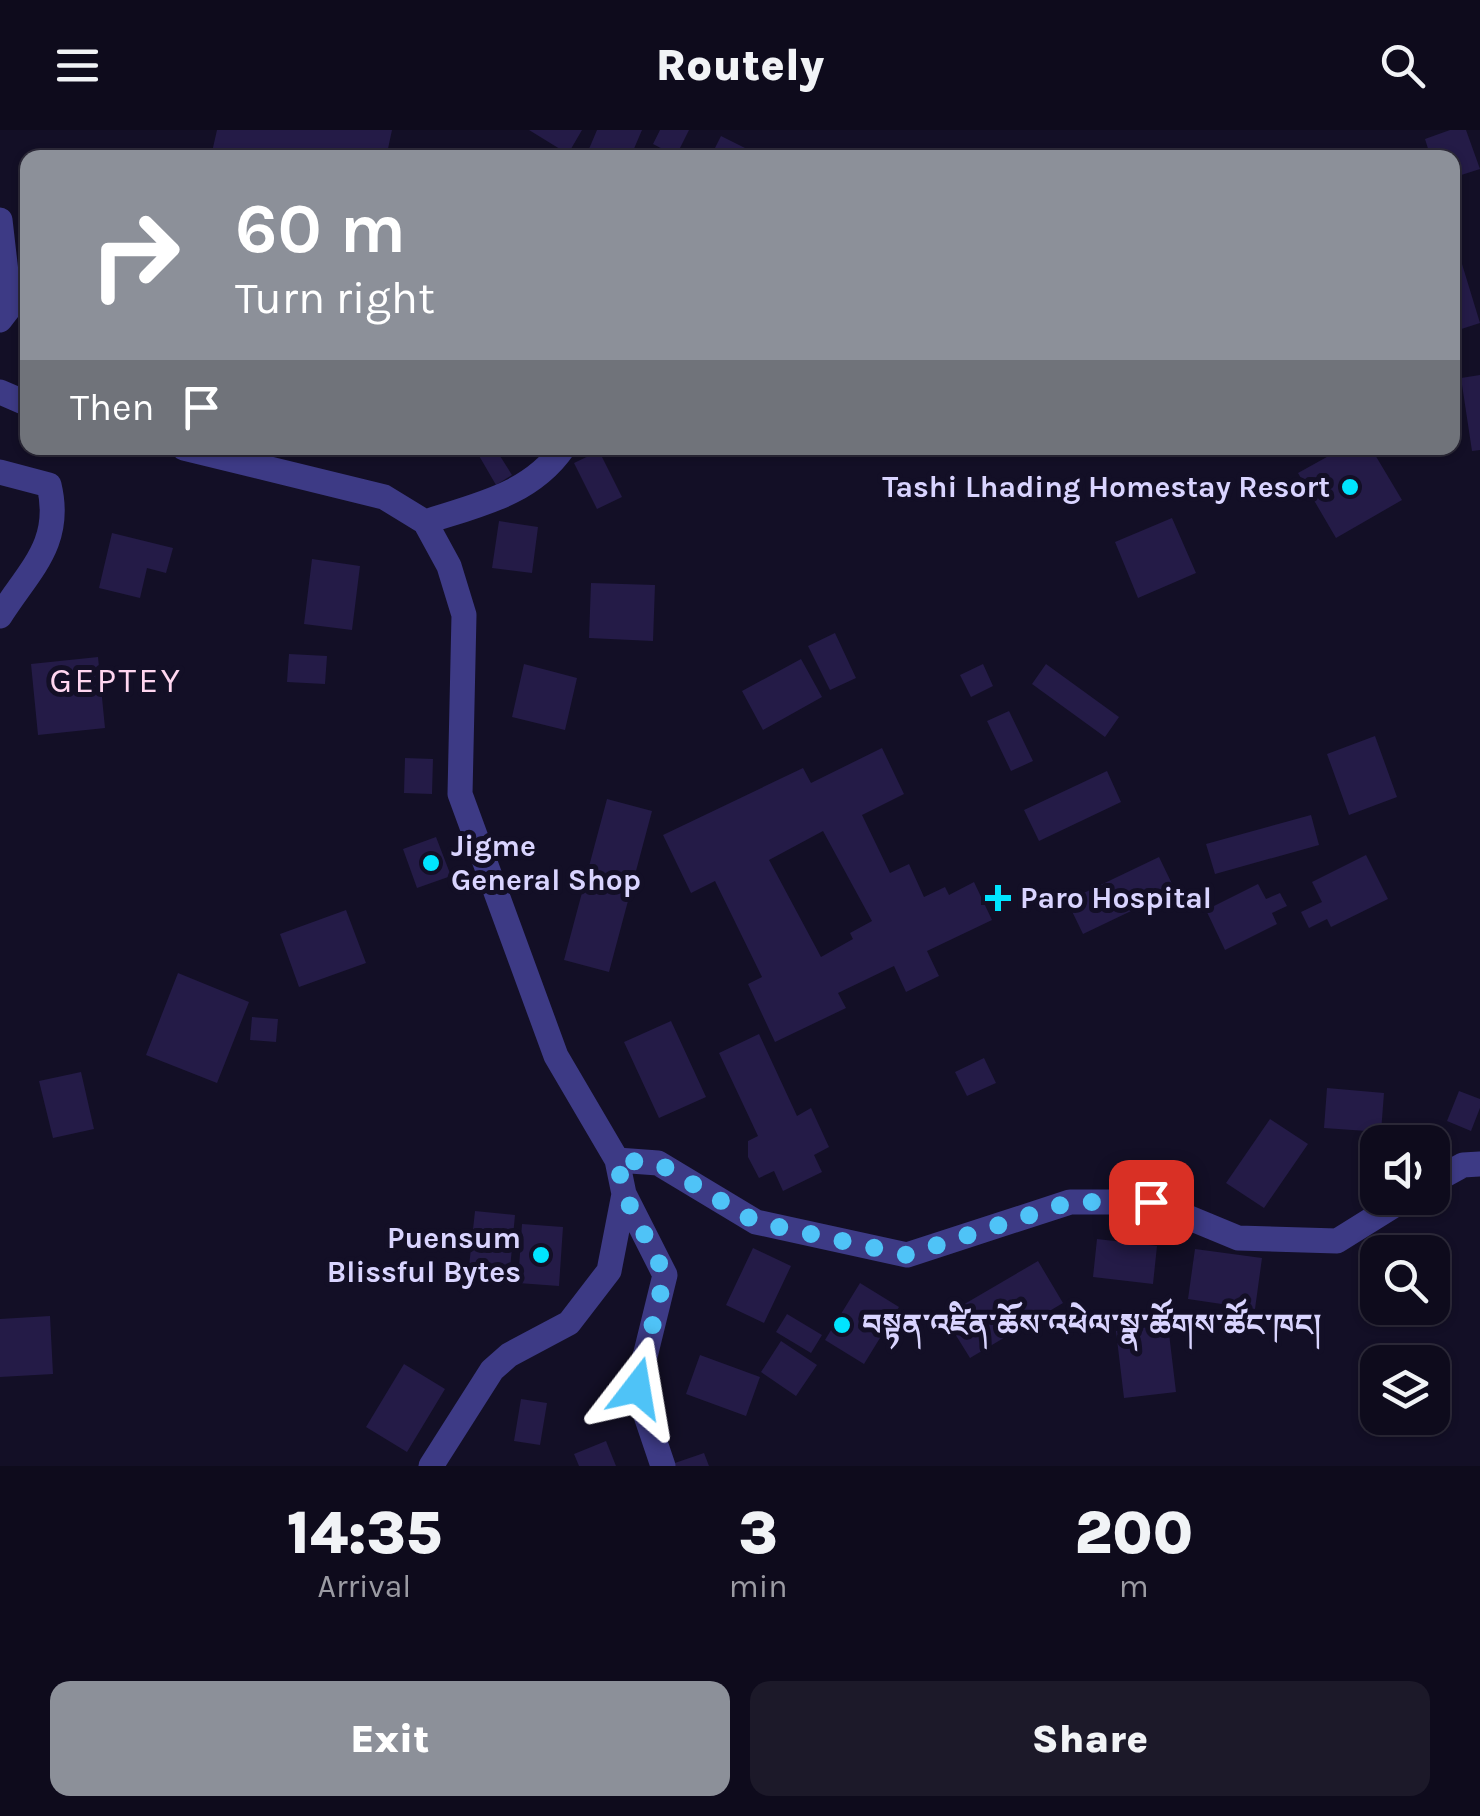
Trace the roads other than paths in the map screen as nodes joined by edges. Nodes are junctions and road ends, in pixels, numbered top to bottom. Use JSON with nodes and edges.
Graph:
{"nodes":[{"id":1,"x":0,"y":220,"type":"edge"},
{"id":2,"x":0,"y":320,"type":"edge"},
{"id":3,"x":213,"y":455,"type":"edge"},
{"id":4,"x":557,"y":455,"type":"edge"},
{"id":5,"x":0,"y":472,"type":"edge"},
{"id":6,"x":425,"y":522,"type":"junction"},
{"id":7,"x":0,"y":616,"type":"edge"},
{"id":8,"x":617,"y":1160,"type":"junction"},
{"id":9,"x":1480,"y":1164,"type":"edge"},
{"id":10,"x":1450,"y":1172,"type":"edge"},
{"id":11,"x":624,"y":1194,"type":"junction"},
{"id":12,"x":1379,"y":1215,"type":"edge"},
{"id":13,"x":431,"y":1466,"type":"edge"},
{"id":14,"x":662,"y":1466,"type":"edge"}],
"edges":[{"from":1,"to":2,"type":"street"},
{"from":3,"to":6,"type":"street"},
{"from":4,"to":6,"type":"street"},
{"from":5,"to":7,"type":"street"},
{"from":6,"to":8,"type":"street"},
{"from":8,"to":11,"type":"street"},
{"from":8,"to":12,"type":"street"},
{"from":9,"to":10,"type":"street"},
{"from":11,"to":13,"type":"street"},
{"from":11,"to":14,"type":"street"}]}
